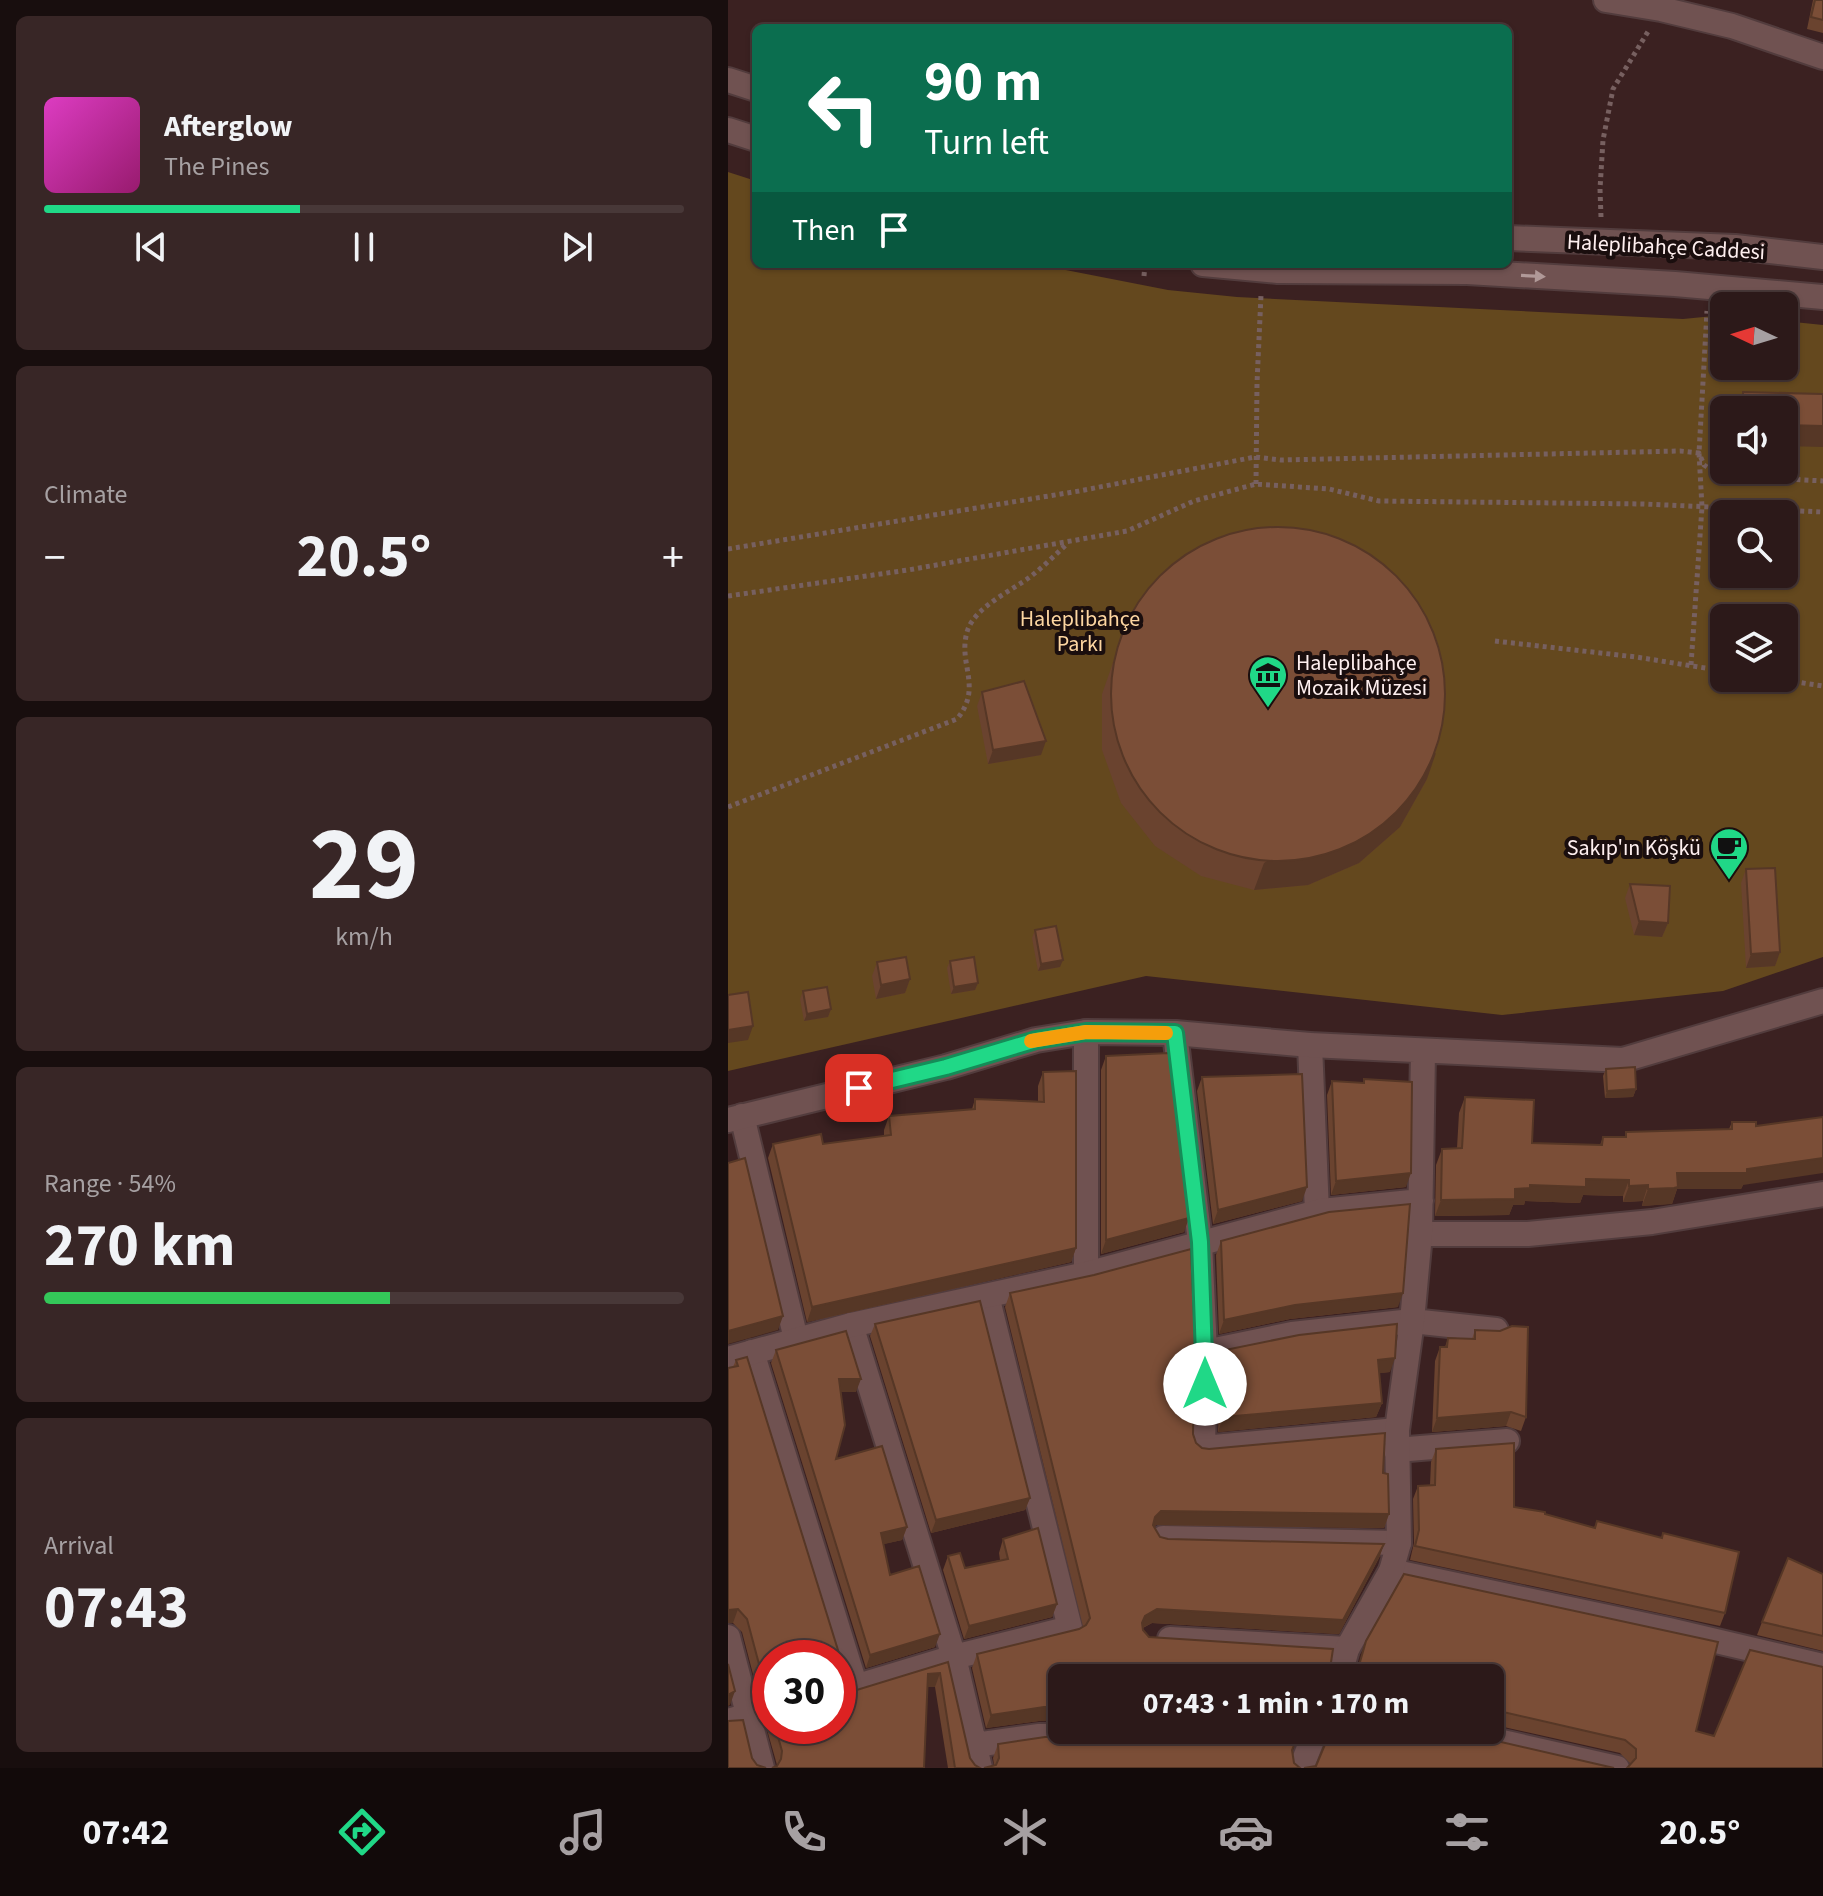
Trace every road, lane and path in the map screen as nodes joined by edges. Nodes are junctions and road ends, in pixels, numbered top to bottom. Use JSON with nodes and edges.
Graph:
{"nodes":[{"id":1,"x":1606,"y":0,"type":"edge"},
{"id":2,"x":1661,"y":9,"type":"junction"},
{"id":3,"x":1823,"y":57,"type":"edge"},
{"id":4,"x":728,"y":80,"type":"edge"},
{"id":5,"x":752,"y":88,"type":"edge"},
{"id":6,"x":728,"y":130,"type":"edge"},
{"id":7,"x":752,"y":138,"type":"edge"},
{"id":8,"x":1512,"y":238,"type":"edge"},
{"id":9,"x":1603,"y":242,"type":"junction"},
{"id":10,"x":1823,"y":257,"type":"edge"},
{"id":11,"x":1145,"y":268,"type":"edge"},
{"id":12,"x":1243,"y":268,"type":"edge"},
{"id":13,"x":1263,"y":270,"type":"junction"},
{"id":14,"x":1144,"y":276,"type":"dead end"},
{"id":15,"x":1708,"y":287,"type":"junction"},
{"id":16,"x":1823,"y":297,"type":"edge"},
{"id":17,"x":1699,"y":453,"type":"junction"},
{"id":18,"x":1255,"y":457,"type":"junction"},
{"id":19,"x":1823,"y":481,"type":"edge"},
{"id":20,"x":1256,"y":484,"type":"junction"},
{"id":21,"x":1702,"y":507,"type":"junction"},
{"id":22,"x":1823,"y":512,"type":"edge"},
{"id":23,"x":1070,"y":542,"type":"junction"},
{"id":24,"x":728,"y":549,"type":"edge"},
{"id":25,"x":728,"y":596,"type":"edge"},
{"id":26,"x":1495,"y":641,"type":"dead end"},
{"id":27,"x":1691,"y":665,"type":"junction"},
{"id":28,"x":1710,"y":668,"type":"edge"},
{"id":29,"x":1798,"y":682,"type":"edge"},
{"id":30,"x":1823,"y":686,"type":"edge"},
{"id":31,"x":728,"y":807,"type":"edge"},
{"id":32,"x":1823,"y":1001,"type":"edge"},
{"id":33,"x":1086,"y":1032,"type":"junction"},
{"id":34,"x":1175,"y":1033,"type":"junction"},
{"id":35,"x":1310,"y":1045,"type":"junction"},
{"id":36,"x":1423,"y":1051,"type":"junction"},
{"id":37,"x":735,"y":1118,"type":"edge"},
{"id":38,"x":1823,"y":1194,"type":"edge"},
{"id":39,"x":1421,"y":1201,"type":"junction"},
{"id":40,"x":1317,"y":1212,"type":"junction"},
{"id":41,"x":1420,"y":1234,"type":"junction"},
{"id":42,"x":1200,"y":1242,"type":"junction"},
{"id":43,"x":1086,"y":1274,"type":"junction"},
{"id":44,"x":987,"y":1296,"type":"junction"},
{"id":45,"x":1412,"y":1321,"type":"junction"},
{"id":46,"x":851,"y":1325,"type":"junction"},
{"id":47,"x":1496,"y":1330,"type":"edge"},
{"id":48,"x":796,"y":1339,"type":"junction"},
{"id":49,"x":752,"y":1352,"type":"junction"},
{"id":50,"x":1205,"y":1352,"type":"junction"},
{"id":51,"x":728,"y":1359,"type":"edge"},
{"id":52,"x":1396,"y":1440,"type":"junction"},
{"id":53,"x":1507,"y":1441,"type":"edge"},
{"id":54,"x":1163,"y":1538,"type":"edge"},
{"id":55,"x":1399,"y":1543,"type":"junction"},
{"id":56,"x":1391,"y":1571,"type":"junction"},
{"id":57,"x":728,"y":1637,"type":"edge"},
{"id":58,"x":1152,"y":1638,"type":"edge"},
{"id":59,"x":833,"y":1640,"type":"edge"},
{"id":60,"x":1347,"y":1649,"type":"junction"},
{"id":61,"x":954,"y":1657,"type":"junction"},
{"id":62,"x":1343,"y":1664,"type":"edge"},
{"id":63,"x":1823,"y":1666,"type":"edge"},
{"id":64,"x":856,"y":1687,"type":"edge"},
{"id":65,"x":749,"y":1715,"type":"edge"},
{"id":66,"x":1048,"y":1736,"type":"edge"},
{"id":67,"x":1504,"y":1742,"type":"edge"},
{"id":68,"x":1310,"y":1744,"type":"edge"},
{"id":69,"x":978,"y":1756,"type":"edge"},
{"id":70,"x":762,"y":1768,"type":"edge"},
{"id":71,"x":1301,"y":1768,"type":"edge"},
{"id":72,"x":1617,"y":1768,"type":"edge"}],
"edges":[{"from":1,"to":2,"type":"street"},
{"from":2,"to":3,"type":"street"},
{"from":2,"to":9,"type":"path"},
{"from":4,"to":5,"type":"street"},
{"from":6,"to":7,"type":"street"},
{"from":8,"to":9,"type":"street","name":"Haleplibahçe Caddesi"},
{"from":9,"to":10,"type":"street","name":"Haleplibahçe Caddesi"},
{"from":11,"to":14,"type":"path"},
{"from":12,"to":13,"type":"street","name":"Haleplibahçe Caddesi"},
{"from":13,"to":15,"type":"street","name":"Haleplibahçe Caddesi","one_way":true},
{"from":13,"to":18,"type":"path"},
{"from":15,"to":16,"type":"street","name":"Haleplibahçe Caddesi"},
{"from":15,"to":17,"type":"path"},
{"from":17,"to":18,"type":"path"},
{"from":17,"to":19,"type":"path"},
{"from":17,"to":21,"type":"path"},
{"from":18,"to":20,"type":"path"},
{"from":18,"to":24,"type":"path"},
{"from":20,"to":21,"type":"path"},
{"from":20,"to":23,"type":"path"},
{"from":21,"to":22,"type":"path"},
{"from":21,"to":27,"type":"path"},
{"from":23,"to":25,"type":"path"},
{"from":23,"to":31,"type":"path"},
{"from":26,"to":27,"type":"path"},
{"from":27,"to":28,"type":"path"},
{"from":29,"to":30,"type":"path"},
{"from":32,"to":36,"type":"street"},
{"from":33,"to":34,"type":"street"},
{"from":33,"to":37,"type":"street"},
{"from":33,"to":43,"type":"street"},
{"from":34,"to":35,"type":"street"},
{"from":34,"to":42,"type":"street"},
{"from":35,"to":36,"type":"street"},
{"from":35,"to":40,"type":"street"},
{"from":36,"to":39,"type":"street"},
{"from":37,"to":48,"type":"street"},
{"from":38,"to":41,"type":"street"},
{"from":39,"to":40,"type":"street"},
{"from":39,"to":41,"type":"street"},
{"from":40,"to":42,"type":"street"},
{"from":41,"to":45,"type":"street"},
{"from":42,"to":43,"type":"street"},
{"from":42,"to":50,"type":"street"},
{"from":43,"to":44,"type":"street"},
{"from":44,"to":46,"type":"street"},
{"from":44,"to":61,"type":"street"},
{"from":45,"to":47,"type":"street"},
{"from":45,"to":50,"type":"street"},
{"from":45,"to":52,"type":"street"},
{"from":46,"to":48,"type":"street"},
{"from":46,"to":61,"type":"street"},
{"from":48,"to":49,"type":"street"},
{"from":49,"to":51,"type":"street"},
{"from":49,"to":59,"type":"street"},
{"from":50,"to":52,"type":"street"},
{"from":52,"to":53,"type":"street"},
{"from":52,"to":55,"type":"street"},
{"from":54,"to":55,"type":"street"},
{"from":55,"to":56,"type":"street"},
{"from":56,"to":60,"type":"street"},
{"from":56,"to":63,"type":"street"},
{"from":57,"to":65,"type":"street"},
{"from":58,"to":60,"type":"street"},
{"from":60,"to":62,"type":"street"},
{"from":61,"to":64,"type":"street"},
{"from":61,"to":69,"type":"street"},
{"from":65,"to":70,"type":"street"},
{"from":66,"to":69,"type":"street"},
{"from":67,"to":72,"type":"street"},
{"from":68,"to":71,"type":"street"}]}
